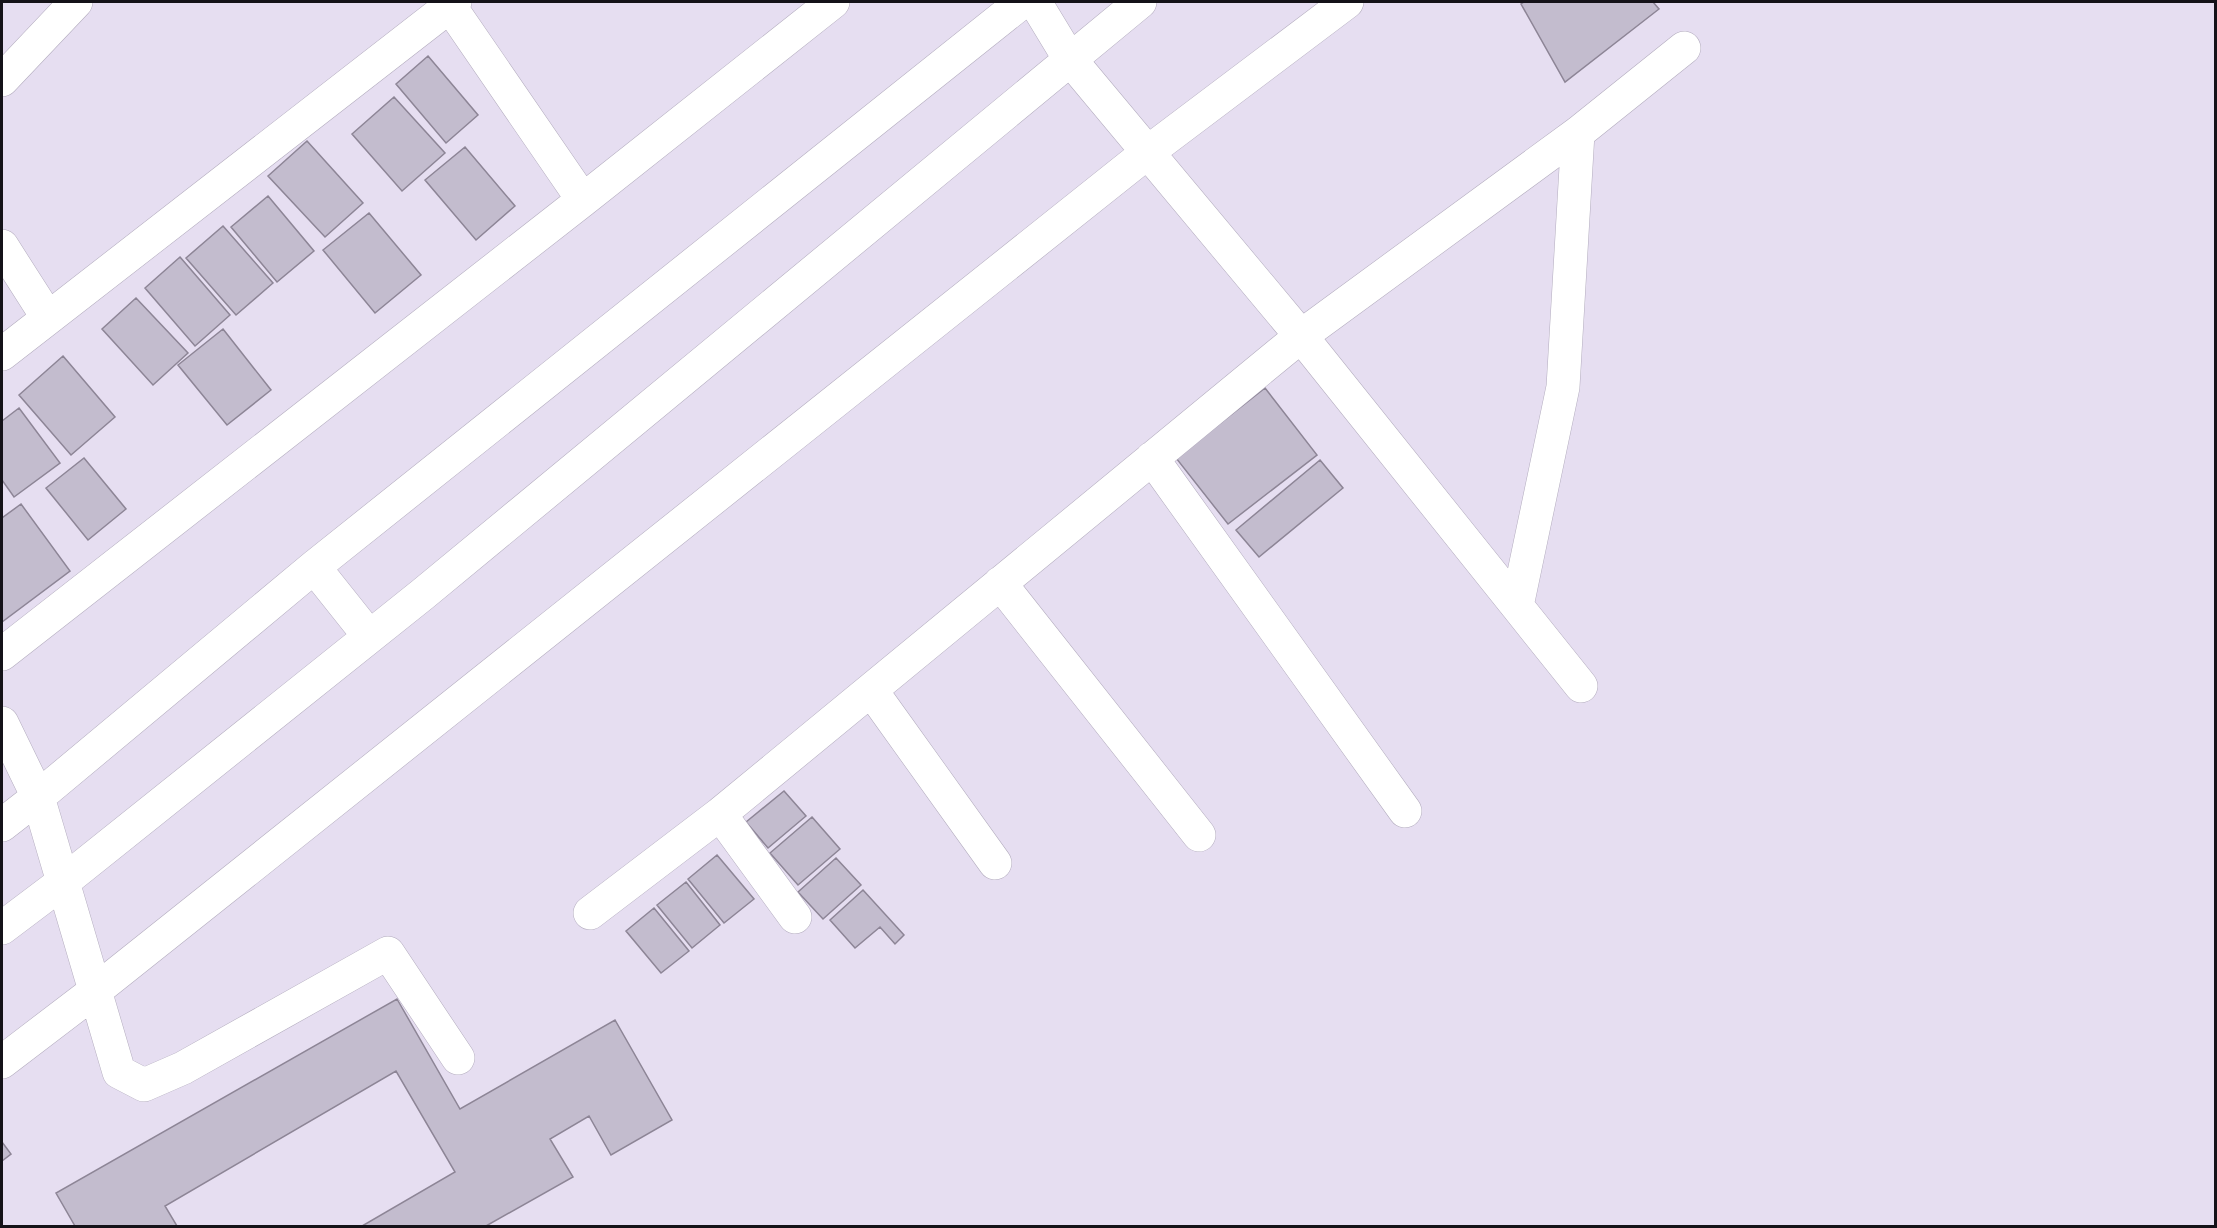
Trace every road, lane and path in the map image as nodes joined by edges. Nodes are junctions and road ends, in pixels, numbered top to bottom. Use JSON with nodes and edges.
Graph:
{"nodes":[{"id":1,"x":76,"y":2,"type":"edge"},
{"id":2,"x":833,"y":2,"type":"edge"},
{"id":3,"x":1022,"y":2,"type":"edge"},
{"id":4,"x":1035,"y":2,"type":"edge"},
{"id":5,"x":1140,"y":2,"type":"edge"},
{"id":6,"x":1347,"y":2,"type":"edge"},
{"id":7,"x":451,"y":3,"type":"edge"},
{"id":8,"x":1684,"y":48,"type":"dead end"},
{"id":9,"x":1069,"y":58,"type":"junction"},
{"id":10,"x":2,"y":80,"type":"edge"},
{"id":11,"x":1578,"y":133,"type":"junction"},
{"id":12,"x":1148,"y":152,"type":"junction"},
{"id":13,"x":583,"y":200,"type":"junction"},
{"id":14,"x":2,"y":246,"type":"edge"},
{"id":15,"x":48,"y":318,"type":"junction"},
{"id":16,"x":1301,"y":336,"type":"junction"},
{"id":17,"x":2,"y":354,"type":"edge"},
{"id":18,"x":1152,"y":458,"type":"junction"},
{"id":19,"x":314,"y":567,"type":"junction"},
{"id":20,"x":1000,"y":583,"type":"junction"},
{"id":21,"x":1517,"y":606,"type":"junction"},
{"id":22,"x":369,"y":636,"type":"junction"},
{"id":23,"x":2,"y":654,"type":"edge"},
{"id":24,"x":1581,"y":686,"type":"dead end"},
{"id":25,"x":870,"y":690,"type":"junction"},
{"id":26,"x":2,"y":723,"type":"edge"},
{"id":27,"x":38,"y":797,"type":"junction"},
{"id":28,"x":1405,"y":811,"type":"dead end"},
{"id":29,"x":720,"y":814,"type":"junction"},
{"id":30,"x":2,"y":825,"type":"edge"},
{"id":31,"x":1199,"y":835,"type":"dead end"},
{"id":32,"x":995,"y":863,"type":"dead end"},
{"id":33,"x":63,"y":882,"type":"junction"},
{"id":34,"x":591,"y":913,"type":"dead end"},
{"id":35,"x":795,"y":917,"type":"dead end"},
{"id":36,"x":2,"y":928,"type":"edge"},
{"id":37,"x":95,"y":991,"type":"junction"},
{"id":38,"x":458,"y":1058,"type":"dead end"},
{"id":39,"x":2,"y":1062,"type":"edge"}],
"edges":[{"from":1,"to":10,"type":"street"},
{"from":2,"to":13,"type":"street"},
{"from":3,"to":19,"type":"street"},
{"from":4,"to":9,"type":"street"},
{"from":5,"to":9,"type":"street"},
{"from":6,"to":12,"type":"street"},
{"from":7,"to":13,"type":"street"},
{"from":7,"to":15,"type":"street"},
{"from":8,"to":11,"type":"street"},
{"from":9,"to":12,"type":"street"},
{"from":9,"to":22,"type":"street"},
{"from":11,"to":16,"type":"street"},
{"from":11,"to":21,"type":"street"},
{"from":12,"to":16,"type":"street"},
{"from":12,"to":37,"type":"street"},
{"from":13,"to":23,"type":"street"},
{"from":14,"to":15,"type":"street"},
{"from":15,"to":17,"type":"street"},
{"from":16,"to":18,"type":"street"},
{"from":16,"to":21,"type":"street"},
{"from":18,"to":20,"type":"street"},
{"from":18,"to":28,"type":"street"},
{"from":19,"to":22,"type":"street"},
{"from":19,"to":27,"type":"street"},
{"from":20,"to":25,"type":"street"},
{"from":20,"to":31,"type":"street"},
{"from":21,"to":24,"type":"street"},
{"from":22,"to":33,"type":"street"},
{"from":25,"to":29,"type":"street"},
{"from":25,"to":32,"type":"street"},
{"from":26,"to":27,"type":"street"},
{"from":27,"to":30,"type":"street"},
{"from":27,"to":33,"type":"street"},
{"from":29,"to":34,"type":"street"},
{"from":29,"to":35,"type":"street"},
{"from":33,"to":36,"type":"street"},
{"from":33,"to":37,"type":"street"},
{"from":37,"to":38,"type":"street"},
{"from":37,"to":39,"type":"street"}]}
